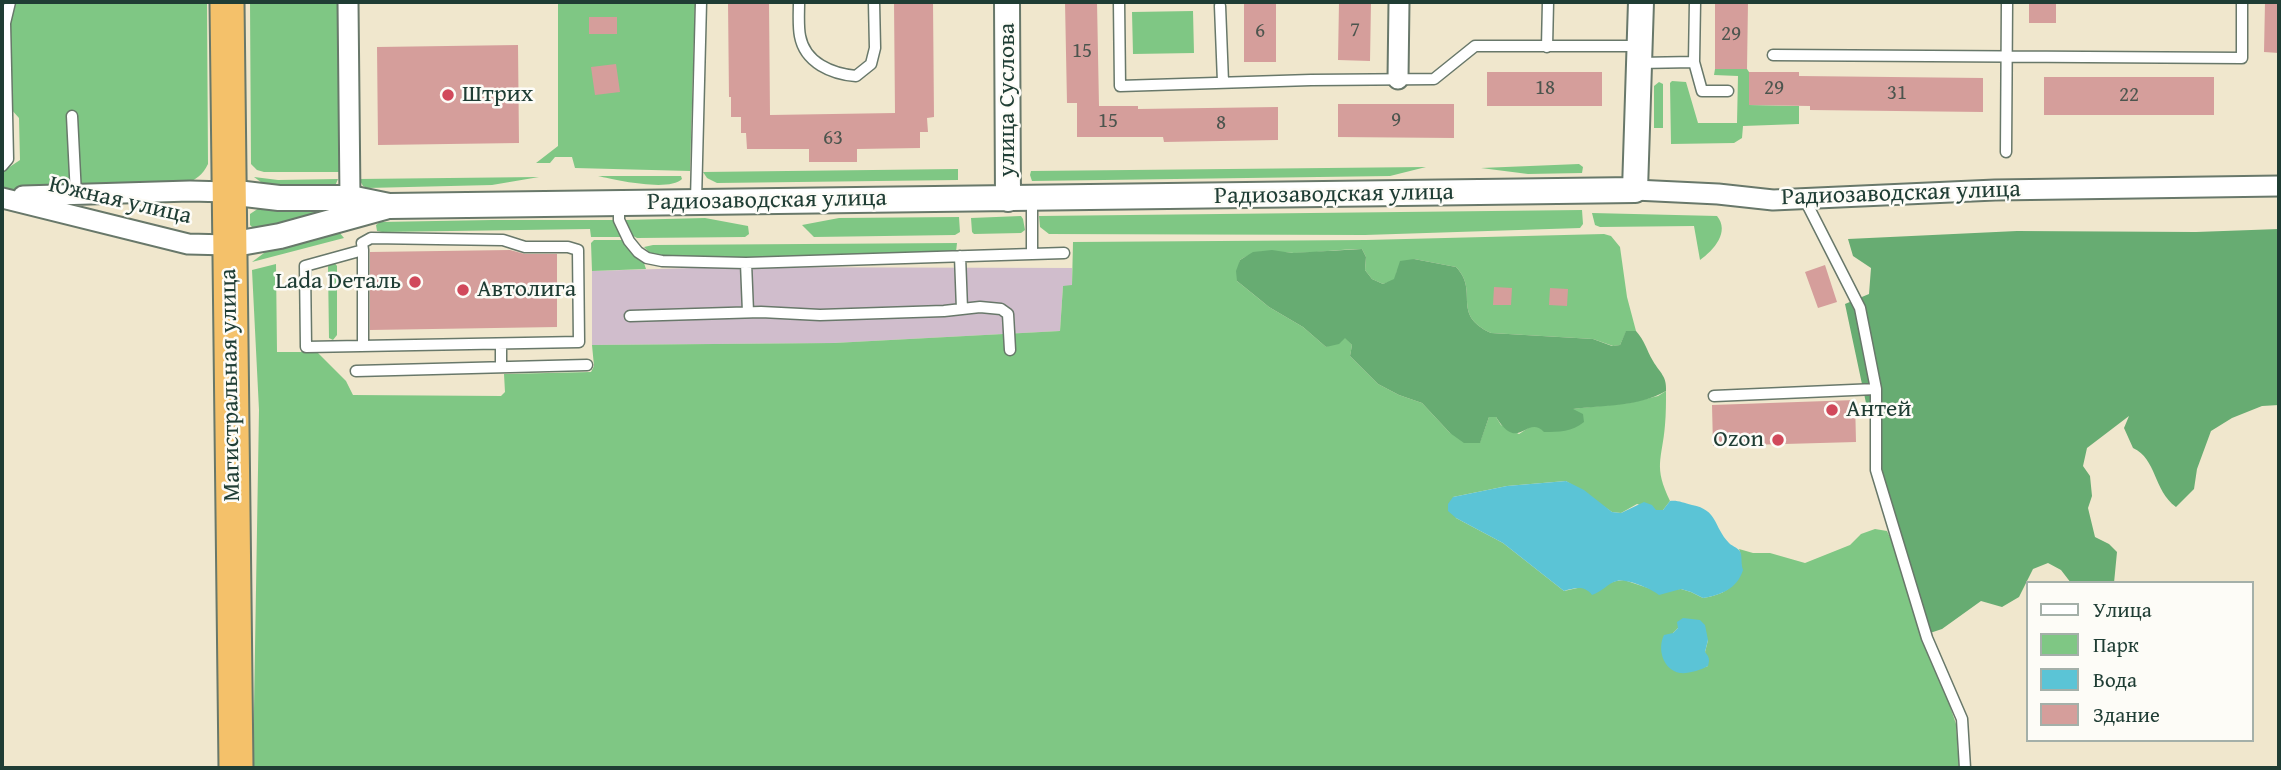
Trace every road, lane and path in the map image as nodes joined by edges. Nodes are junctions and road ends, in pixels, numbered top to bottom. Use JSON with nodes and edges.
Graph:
{"nodes":[{"id":1,"x":10,"y":2,"type":"edge"},
{"id":2,"x":227,"y":2,"type":"edge"},
{"id":3,"x":348,"y":2,"type":"edge"},
{"id":4,"x":701,"y":2,"type":"edge"},
{"id":5,"x":799,"y":2,"type":"edge"},
{"id":6,"x":874,"y":2,"type":"edge"},
{"id":7,"x":1007,"y":2,"type":"edge"},
{"id":8,"x":1119,"y":2,"type":"edge"},
{"id":9,"x":1399,"y":2,"type":"edge"},
{"id":10,"x":1548,"y":2,"type":"edge"},
{"id":11,"x":1641,"y":2,"type":"edge"},
{"id":12,"x":1695,"y":2,"type":"edge"},
{"id":13,"x":2007,"y":2,"type":"edge"},
{"id":14,"x":2242,"y":2,"type":"edge"},
{"id":15,"x":1220,"y":6,"type":"dead end"},
{"id":16,"x":1547,"y":47,"type":"junction"},
{"id":17,"x":1640,"y":55,"type":"junction"},
{"id":18,"x":1773,"y":55,"type":"dead end"},
{"id":19,"x":2006,"y":56,"type":"junction"},
{"id":20,"x":1694,"y":62,"type":"junction"},
{"id":21,"x":1398,"y":79,"type":"junction"},
{"id":22,"x":1223,"y":82,"type":"junction"},
{"id":23,"x":1728,"y":91,"type":"dead end"},
{"id":24,"x":72,"y":116,"type":"dead end"},
{"id":25,"x":2006,"y":152,"type":"dead end"},
{"id":26,"x":2,"y":166,"type":"edge"},
{"id":27,"x":2279,"y":186,"type":"edge"},
{"id":28,"x":1635,"y":190,"type":"junction"},
{"id":29,"x":228,"y":192,"type":"junction"},
{"id":30,"x":76,"y":195,"type":"junction"},
{"id":31,"x":2,"y":197,"type":"edge"},
{"id":32,"x":1804,"y":198,"type":"junction"},
{"id":33,"x":1020,"y":199,"type":"junction"},
{"id":34,"x":696,"y":201,"type":"junction"},
{"id":35,"x":619,"y":202,"type":"junction"},
{"id":36,"x":358,"y":228,"type":"junction"},
{"id":37,"x":229,"y":245,"type":"junction"},
{"id":38,"x":1064,"y":253,"type":"dead end"},
{"id":39,"x":1032,"y":254,"type":"junction"},
{"id":40,"x":960,"y":256,"type":"junction"},
{"id":41,"x":747,"y":263,"type":"junction"},
{"id":42,"x":962,"y":309,"type":"junction"},
{"id":43,"x":748,"y":312,"type":"junction"},
{"id":44,"x":630,"y":316,"type":"dead end"},
{"id":45,"x":501,"y":344,"type":"junction"},
{"id":46,"x":363,"y":346,"type":"junction"},
{"id":47,"x":1010,"y":350,"type":"dead end"},
{"id":48,"x":587,"y":365,"type":"dead end"},
{"id":49,"x":501,"y":367,"type":"junction"},
{"id":50,"x":356,"y":371,"type":"dead end"},
{"id":51,"x":1876,"y":389,"type":"junction"},
{"id":52,"x":1714,"y":396,"type":"dead end"},
{"id":53,"x":236,"y":768,"type":"edge"},
{"id":54,"x":1965,"y":768,"type":"edge"}],
"edges":[{"from":1,"to":26,"type":"lane"},
{"from":2,"to":29,"type":"highway","name":"Магистральная улица"},
{"from":3,"to":36,"type":"street"},
{"from":4,"to":34,"type":"lane"},
{"from":5,"to":6,"type":"lane"},
{"from":7,"to":33,"type":"street","name":"улица Суслова"},
{"from":8,"to":22,"type":"lane"},
{"from":9,"to":21,"type":"street"},
{"from":10,"to":16,"type":"lane"},
{"from":11,"to":17,"type":"street"},
{"from":12,"to":20,"type":"lane"},
{"from":13,"to":19,"type":"lane"},
{"from":14,"to":19,"type":"lane"},
{"from":15,"to":22,"type":"lane"},
{"from":16,"to":17,"type":"lane"},
{"from":16,"to":21,"type":"lane"},
{"from":17,"to":20,"type":"lane"},
{"from":17,"to":28,"type":"street"},
{"from":18,"to":19,"type":"lane"},
{"from":19,"to":25,"type":"lane"},
{"from":20,"to":23,"type":"lane"},
{"from":21,"to":22,"type":"lane"},
{"from":24,"to":30,"type":"lane"},
{"from":27,"to":32,"type":"street","name":"Радиозаводская улица"},
{"from":28,"to":32,"type":"street","name":"Радиозаводская улица"},
{"from":28,"to":33,"type":"street","name":"Радиозаводская улица"},
{"from":29,"to":30,"type":"street","name":"Южная улица"},
{"from":29,"to":36,"type":"street","name":"Радиозаводская улица"},
{"from":29,"to":37,"type":"highway","name":"Магистральная улица"},
{"from":30,"to":31,"type":"street","name":"Южная улица"},
{"from":31,"to":37,"type":"street","name":"Южная улица"},
{"from":32,"to":51,"type":"lane"},
{"from":33,"to":34,"type":"street","name":"Радиозаводская улица"},
{"from":33,"to":39,"type":"lane"},
{"from":34,"to":35,"type":"street","name":"Радиозаводская улица"},
{"from":35,"to":36,"type":"street","name":"Радиозаводская улица"},
{"from":35,"to":41,"type":"lane"},
{"from":36,"to":37,"type":"street","name":"Радиозаводская улица"},
{"from":36,"to":45,"type":"lane"},
{"from":36,"to":46,"type":"lane"},
{"from":36,"to":46,"type":"lane"},
{"from":37,"to":53,"type":"highway","name":"Магистральная улица"},
{"from":38,"to":39,"type":"lane"},
{"from":39,"to":40,"type":"lane"},
{"from":40,"to":41,"type":"lane"},
{"from":40,"to":42,"type":"lane"},
{"from":41,"to":43,"type":"lane"},
{"from":42,"to":43,"type":"lane"},
{"from":42,"to":47,"type":"lane"},
{"from":43,"to":44,"type":"lane"},
{"from":45,"to":46,"type":"lane"},
{"from":45,"to":49,"type":"lane"},
{"from":48,"to":49,"type":"lane"},
{"from":49,"to":50,"type":"lane"},
{"from":51,"to":52,"type":"lane"},
{"from":51,"to":54,"type":"lane"}]}
